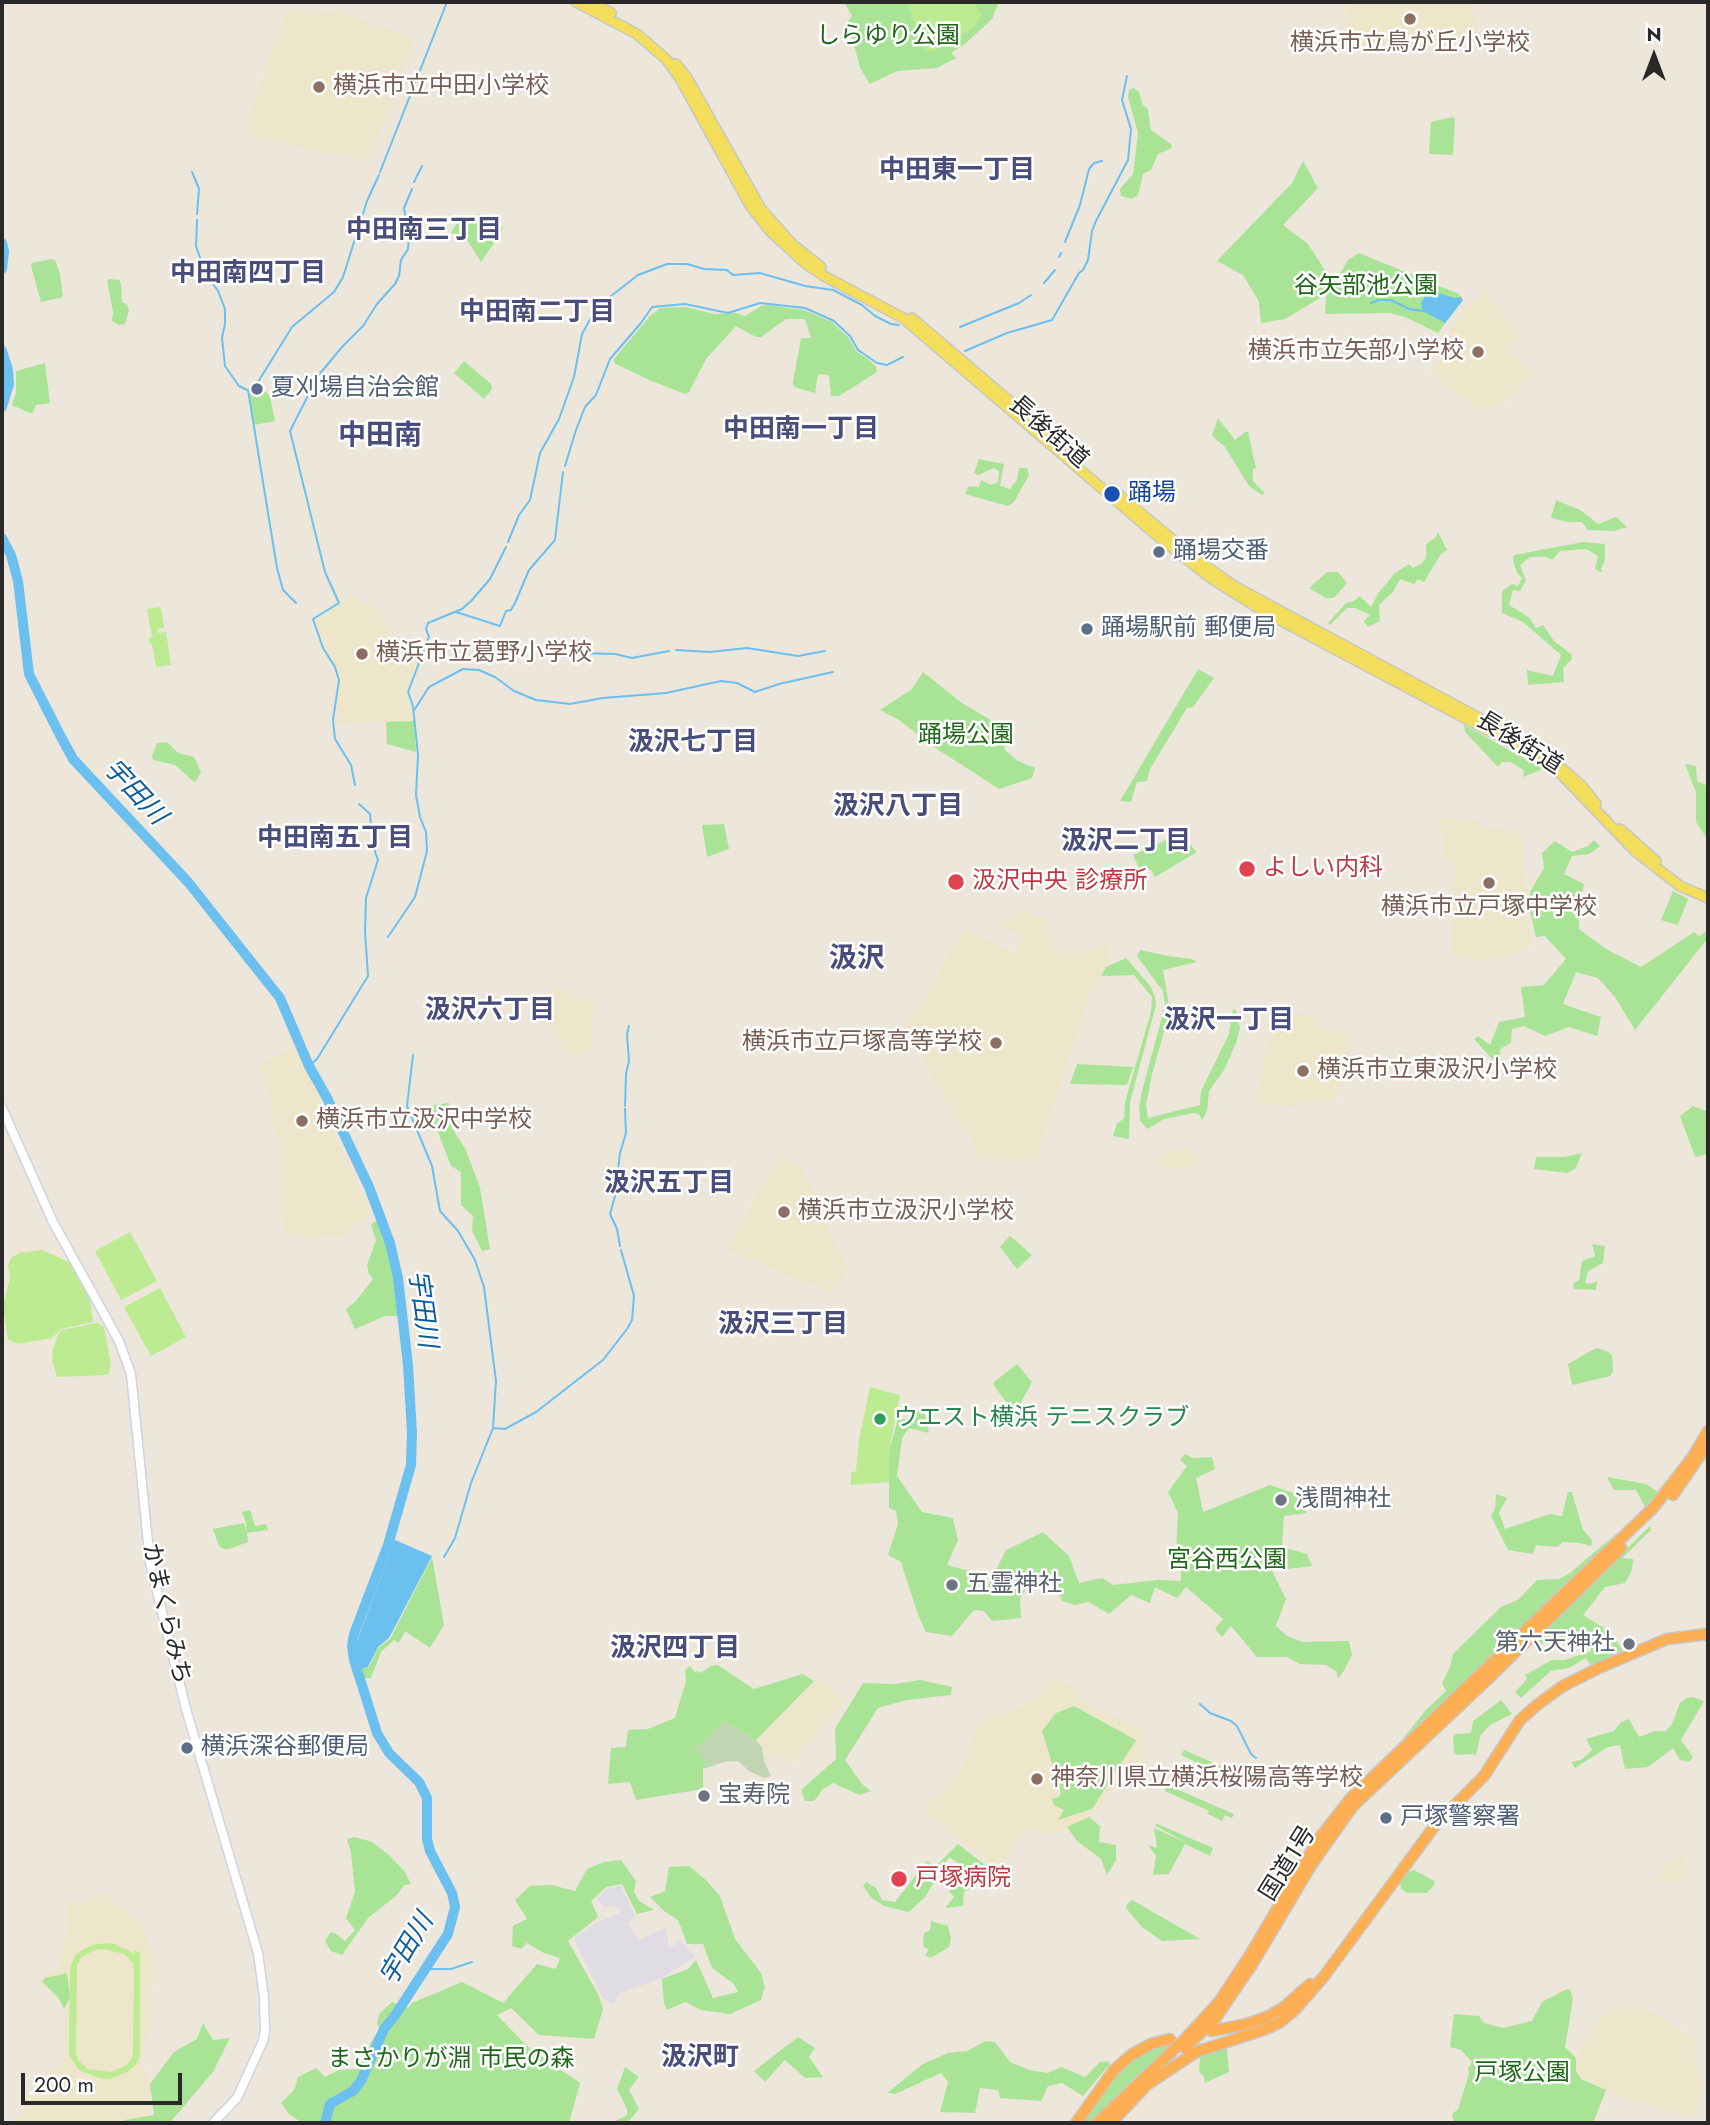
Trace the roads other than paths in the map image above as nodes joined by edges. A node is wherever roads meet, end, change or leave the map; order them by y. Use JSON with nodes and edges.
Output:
{"nodes":[{"id":1,"x":576,"y":2,"type":"edge"},
{"id":2,"x":591,"y":2,"type":"edge"},
{"id":3,"x":1708,"y":892,"type":"edge"},
{"id":4,"x":1708,"y":898,"type":"edge"},
{"id":5,"x":2,"y":1108,"type":"edge"},
{"id":6,"x":1708,"y":1431,"type":"edge"},
{"id":7,"x":1708,"y":1444,"type":"edge"},
{"id":8,"x":1708,"y":1634,"type":"edge"},
{"id":9,"x":1344,"y":1948,"type":"junction"},
{"id":10,"x":1212,"y":2031,"type":"dead end"},
{"id":11,"x":1170,"y":2039,"type":"dead end"},
{"id":12,"x":1148,"y":2084,"type":"junction"},
{"id":13,"x":213,"y":2123,"type":"edge"},
{"id":14,"x":1076,"y":2123,"type":"edge"},
{"id":15,"x":1097,"y":2123,"type":"edge"},
{"id":16,"x":1111,"y":2123,"type":"edge"}],
"edges":[{"from":1,"to":4,"type":"main road","name":"長後街道"},
{"from":2,"to":3,"type":"main road","name":"長後街道"},
{"from":5,"to":13,"type":"main road","name":"かまくらみち"},
{"from":6,"to":15,"type":"highway","name":"国道1号"},
{"from":7,"to":12,"type":"highway","name":"国道1号"},
{"from":8,"to":9,"type":"highway"},
{"from":9,"to":10,"type":"highway"},
{"from":9,"to":12,"type":"highway"},
{"from":11,"to":14,"type":"highway"},
{"from":12,"to":16,"type":"highway"}]}
